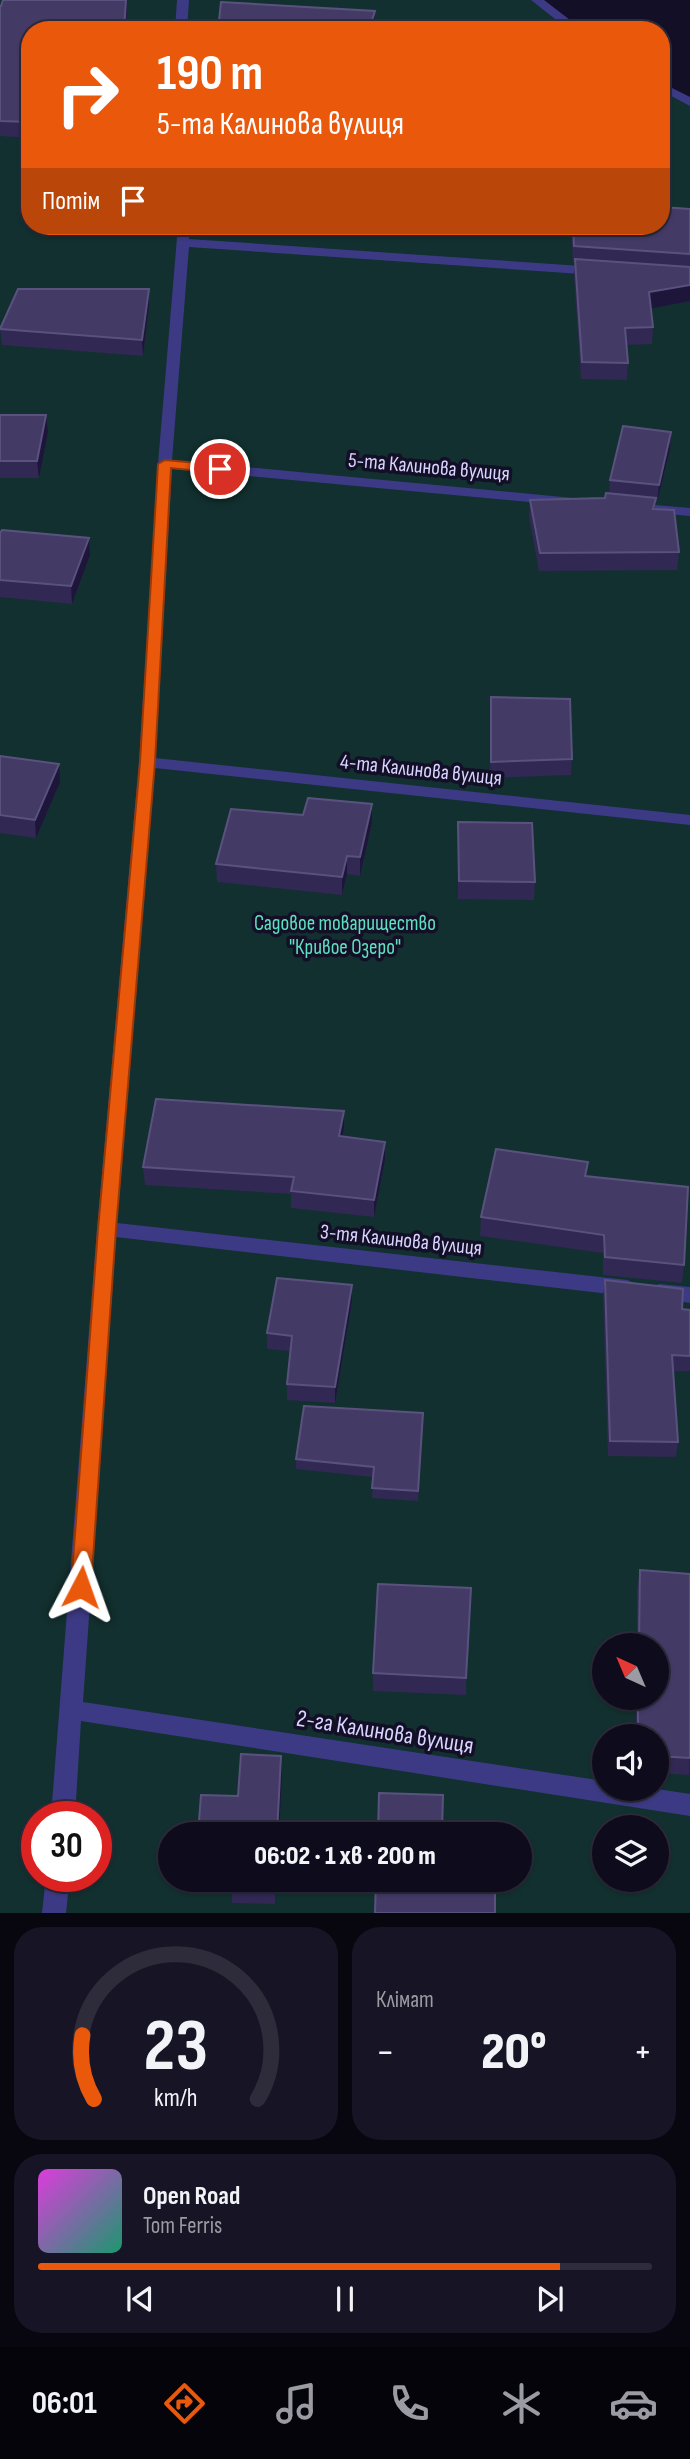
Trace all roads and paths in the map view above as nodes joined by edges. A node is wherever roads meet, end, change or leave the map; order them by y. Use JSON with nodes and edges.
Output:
{"nodes":[{"id":1,"x":183,"y":0,"type":"edge"},
{"id":2,"x":537,"y":0,"type":"edge"},
{"id":3,"x":182,"y":21,"type":"edge"},
{"id":4,"x":566,"y":21,"type":"edge"},
{"id":5,"x":670,"y":91,"type":"edge"},
{"id":6,"x":690,"y":102,"type":"edge"},
{"id":7,"x":184,"y":235,"type":"edge"},
{"id":8,"x":195,"y":235,"type":"edge"},
{"id":9,"x":608,"y":271,"type":"edge"},
{"id":10,"x":165,"y":464,"type":"junction"},
{"id":11,"x":593,"y":503,"type":"edge"},
{"id":12,"x":621,"y":506,"type":"edge"},
{"id":13,"x":690,"y":512,"type":"edge"},
{"id":14,"x":148,"y":762,"type":"junction"},
{"id":15,"x":690,"y":820,"type":"edge"},
{"id":16,"x":107,"y":1229,"type":"junction"},
{"id":17,"x":690,"y":1295,"type":"edge"},
{"id":18,"x":73,"y":1710,"type":"junction"},
{"id":19,"x":64,"y":1801,"type":"edge"},
{"id":20,"x":690,"y":1805,"type":"edge"},
{"id":21,"x":56,"y":1892,"type":"edge"},
{"id":22,"x":54,"y":1913,"type":"edge"}],
"edges":[{"from":1,"to":3,"type":"street"},
{"from":2,"to":4,"type":"street"},
{"from":5,"to":6,"type":"street"},
{"from":7,"to":10,"type":"street"},
{"from":8,"to":9,"type":"street"},
{"from":10,"to":11,"type":"street","name":"5-та Калинова вулиця"},
{"from":10,"to":14,"type":"street"},
{"from":12,"to":13,"type":"street"},
{"from":14,"to":15,"type":"street","name":"4-та Калинова вулиця"},
{"from":14,"to":16,"type":"street"},
{"from":16,"to":17,"type":"street","name":"3-тя Калинова вулиця"},
{"from":16,"to":18,"type":"street"},
{"from":18,"to":19,"type":"street"},
{"from":18,"to":20,"type":"street","name":"2-га Калинова вулиця"},
{"from":21,"to":22,"type":"street"}]}
